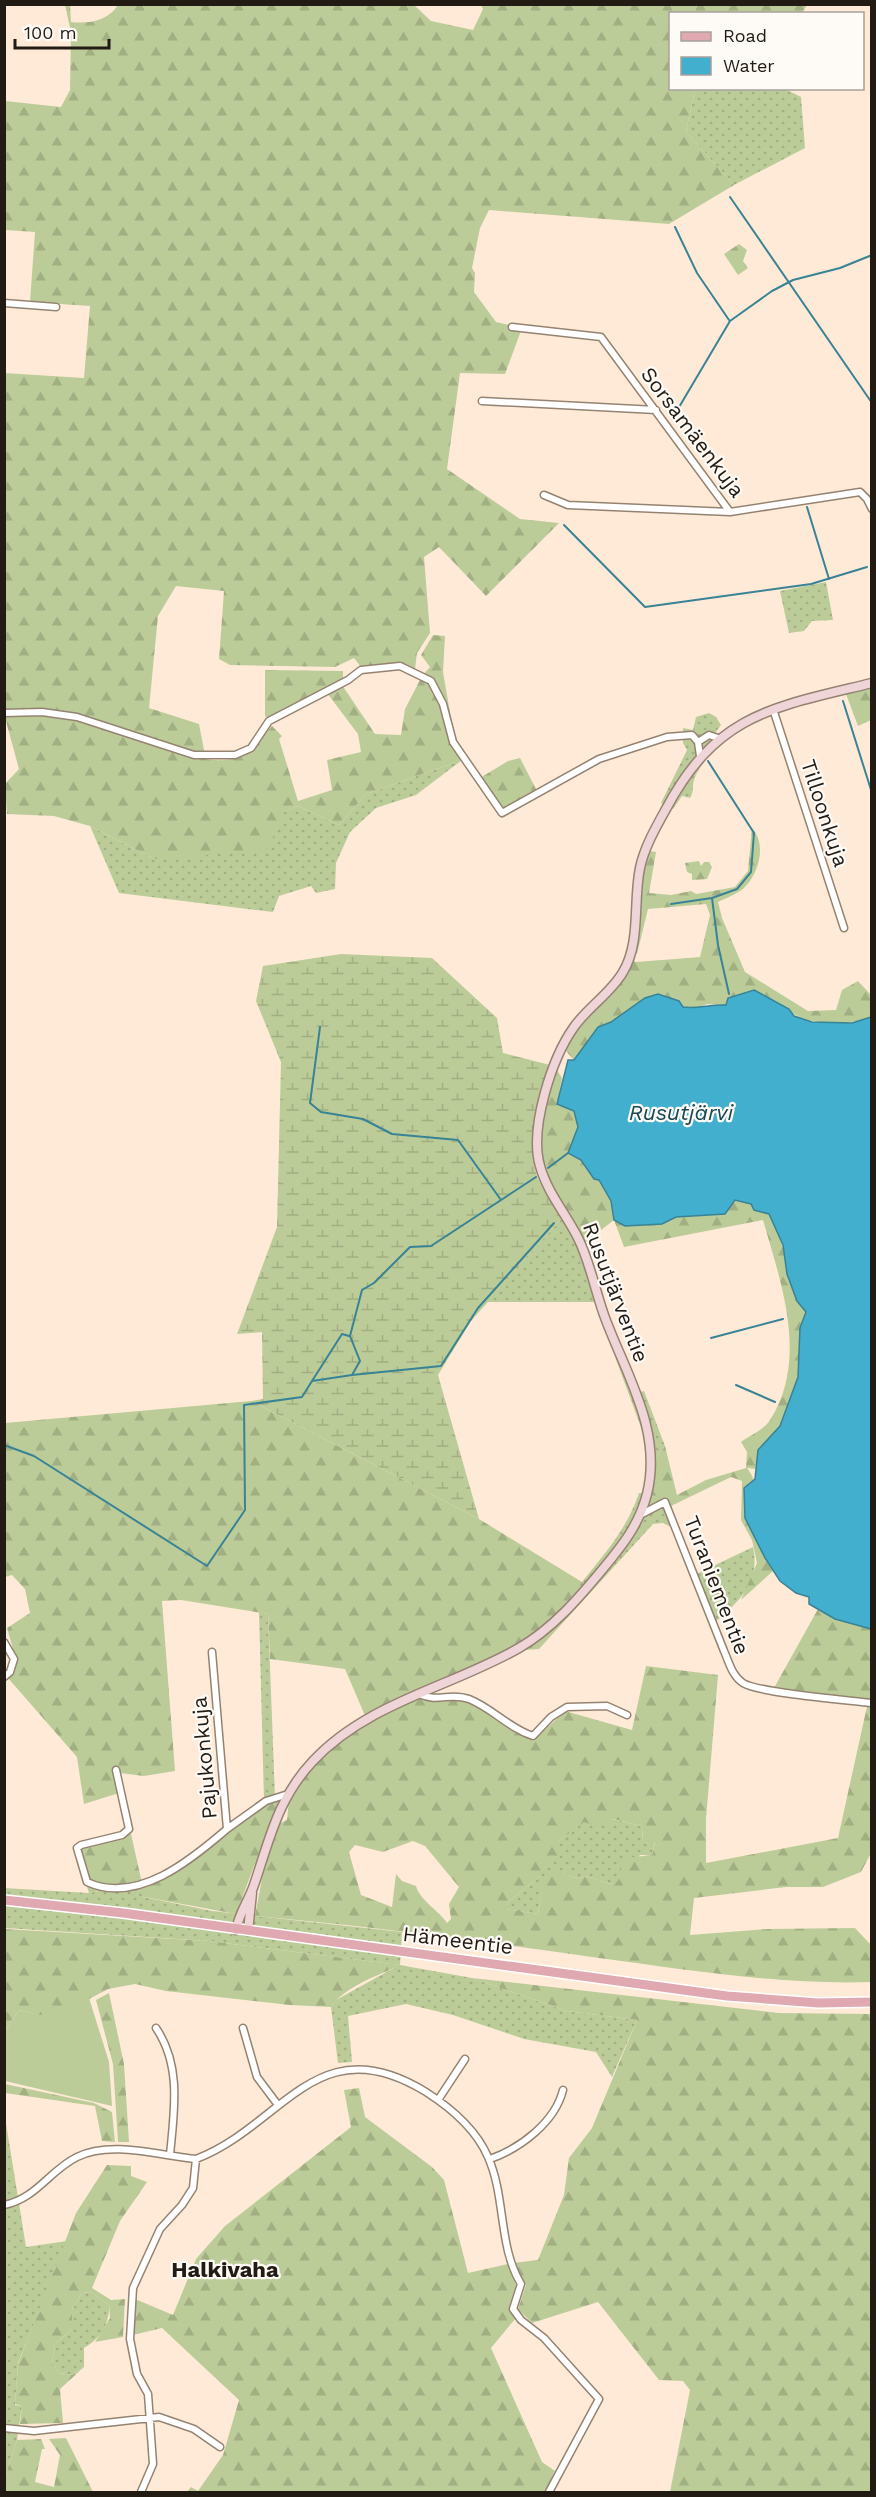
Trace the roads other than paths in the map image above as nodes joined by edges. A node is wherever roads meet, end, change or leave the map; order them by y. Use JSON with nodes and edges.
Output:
{"nodes":[{"id":1,"x":4,"y":303,"type":"edge"},
{"id":2,"x":56,"y":307,"type":"dead end"},
{"id":3,"x":512,"y":327,"type":"dead end"},
{"id":4,"x":482,"y":401,"type":"dead end"},
{"id":5,"x":656,"y":410,"type":"junction"},
{"id":6,"x":544,"y":495,"type":"dead end"},
{"id":7,"x":872,"y":509,"type":"edge"},
{"id":8,"x":730,"y":512,"type":"junction"},
{"id":9,"x":872,"y":683,"type":"edge"},
{"id":10,"x":773,"y":708,"type":"junction"},
{"id":11,"x":4,"y":713,"type":"edge"},
{"id":12,"x":718,"y":738,"type":"junction"},
{"id":13,"x":698,"y":742,"type":"junction"},
{"id":14,"x":700,"y":756,"type":"junction"},
{"id":15,"x":844,"y":928,"type":"dead end"},
{"id":16,"x":640,"y":1515,"type":"junction"},
{"id":17,"x":4,"y":1642,"type":"edge"},
{"id":18,"x":212,"y":1652,"type":"dead end"},
{"id":19,"x":4,"y":1677,"type":"edge"},
{"id":20,"x":419,"y":1694,"type":"junction"},
{"id":21,"x":872,"y":1703,"type":"edge"},
{"id":22,"x":627,"y":1715,"type":"dead end"},
{"id":23,"x":116,"y":1770,"type":"dead end"},
{"id":24,"x":285,"y":1795,"type":"junction"},
{"id":25,"x":227,"y":1829,"type":"junction"},
{"id":26,"x":253,"y":1890,"type":"junction"},
{"id":27,"x":4,"y":1900,"type":"edge"},
{"id":28,"x":41,"y":1905,"type":"junction"},
{"id":29,"x":4,"y":1906,"type":"edge"},
{"id":30,"x":236,"y":1930,"type":"junction"},
{"id":31,"x":248,"y":1931,"type":"junction"},
{"id":32,"x":872,"y":2002,"type":"edge"},
{"id":33,"x":156,"y":2028,"type":"dead end"},
{"id":34,"x":243,"y":2028,"type":"dead end"},
{"id":35,"x":465,"y":2059,"type":"dead end"},
{"id":36,"x":564,"y":2090,"type":"dead end"},
{"id":37,"x":438,"y":2100,"type":"junction"},
{"id":38,"x":278,"y":2105,"type":"junction"},
{"id":39,"x":170,"y":2155,"type":"junction"},
{"id":40,"x":196,"y":2159,"type":"junction"},
{"id":41,"x":489,"y":2159,"type":"junction"},
{"id":42,"x":4,"y":2205,"type":"edge"},
{"id":43,"x":151,"y":2417,"type":"junction"},
{"id":44,"x":4,"y":2428,"type":"edge"},
{"id":45,"x":220,"y":2447,"type":"dead end"},
{"id":46,"x":141,"y":2493,"type":"edge"},
{"id":47,"x":549,"y":2493,"type":"edge"}],
"edges":[{"from":1,"to":2,"type":"street"},
{"from":3,"to":5,"type":"street","name":"Sorsamäenkuja"},
{"from":4,"to":5,"type":"street"},
{"from":5,"to":8,"type":"street","name":"Sorsamäenkuja"},
{"from":6,"to":8,"type":"street"},
{"from":7,"to":8,"type":"street","name":"Sorsamäenkuja"},
{"from":9,"to":10,"type":"main road","name":"Rusutjärventie"},
{"from":10,"to":12,"type":"main road","name":"Rusutjärventie"},
{"from":10,"to":15,"type":"street","name":"Tilloonkuja"},
{"from":11,"to":13,"type":"street"},
{"from":12,"to":13,"type":"street"},
{"from":12,"to":14,"type":"main road","name":"Rusutjärventie"},
{"from":13,"to":14,"type":"street"},
{"from":14,"to":16,"type":"main road","name":"Rusutjärventie"},
{"from":16,"to":20,"type":"main road","name":"Rusutjärventie"},
{"from":16,"to":21,"type":"street","name":"Turaniementie"},
{"from":17,"to":19,"type":"street"},
{"from":18,"to":25,"type":"street","name":"Pajukonkuja"},
{"from":20,"to":22,"type":"street"},
{"from":20,"to":24,"type":"main road","name":"Rusutjärventie"},
{"from":23,"to":25,"type":"street"},
{"from":24,"to":25,"type":"street","name":"Pajukonkuja"},
{"from":24,"to":26,"type":"main road","name":"Rusutjärventie"},
{"from":26,"to":30,"type":"main road","name":"Rusutjärventie"},
{"from":26,"to":31,"type":"main road","name":"Rusutjärventie"},
{"from":27,"to":28,"type":"main road","name":"Hämeentie"},
{"from":28,"to":29,"type":"main road","name":"Hämeentie"},
{"from":28,"to":30,"type":"main road","name":"Hämeentie"},
{"from":30,"to":31,"type":"main road","name":"Hämeentie"},
{"from":31,"to":32,"type":"main road","name":"Hämeentie"},
{"from":33,"to":39,"type":"street"},
{"from":34,"to":38,"type":"street"},
{"from":35,"to":37,"type":"street"},
{"from":36,"to":41,"type":"street"},
{"from":37,"to":38,"type":"street"},
{"from":37,"to":41,"type":"street"},
{"from":38,"to":40,"type":"street"},
{"from":39,"to":40,"type":"street"},
{"from":39,"to":42,"type":"street"},
{"from":40,"to":43,"type":"street"},
{"from":41,"to":47,"type":"street"},
{"from":43,"to":44,"type":"street"},
{"from":43,"to":45,"type":"street"},
{"from":43,"to":46,"type":"street"}]}
